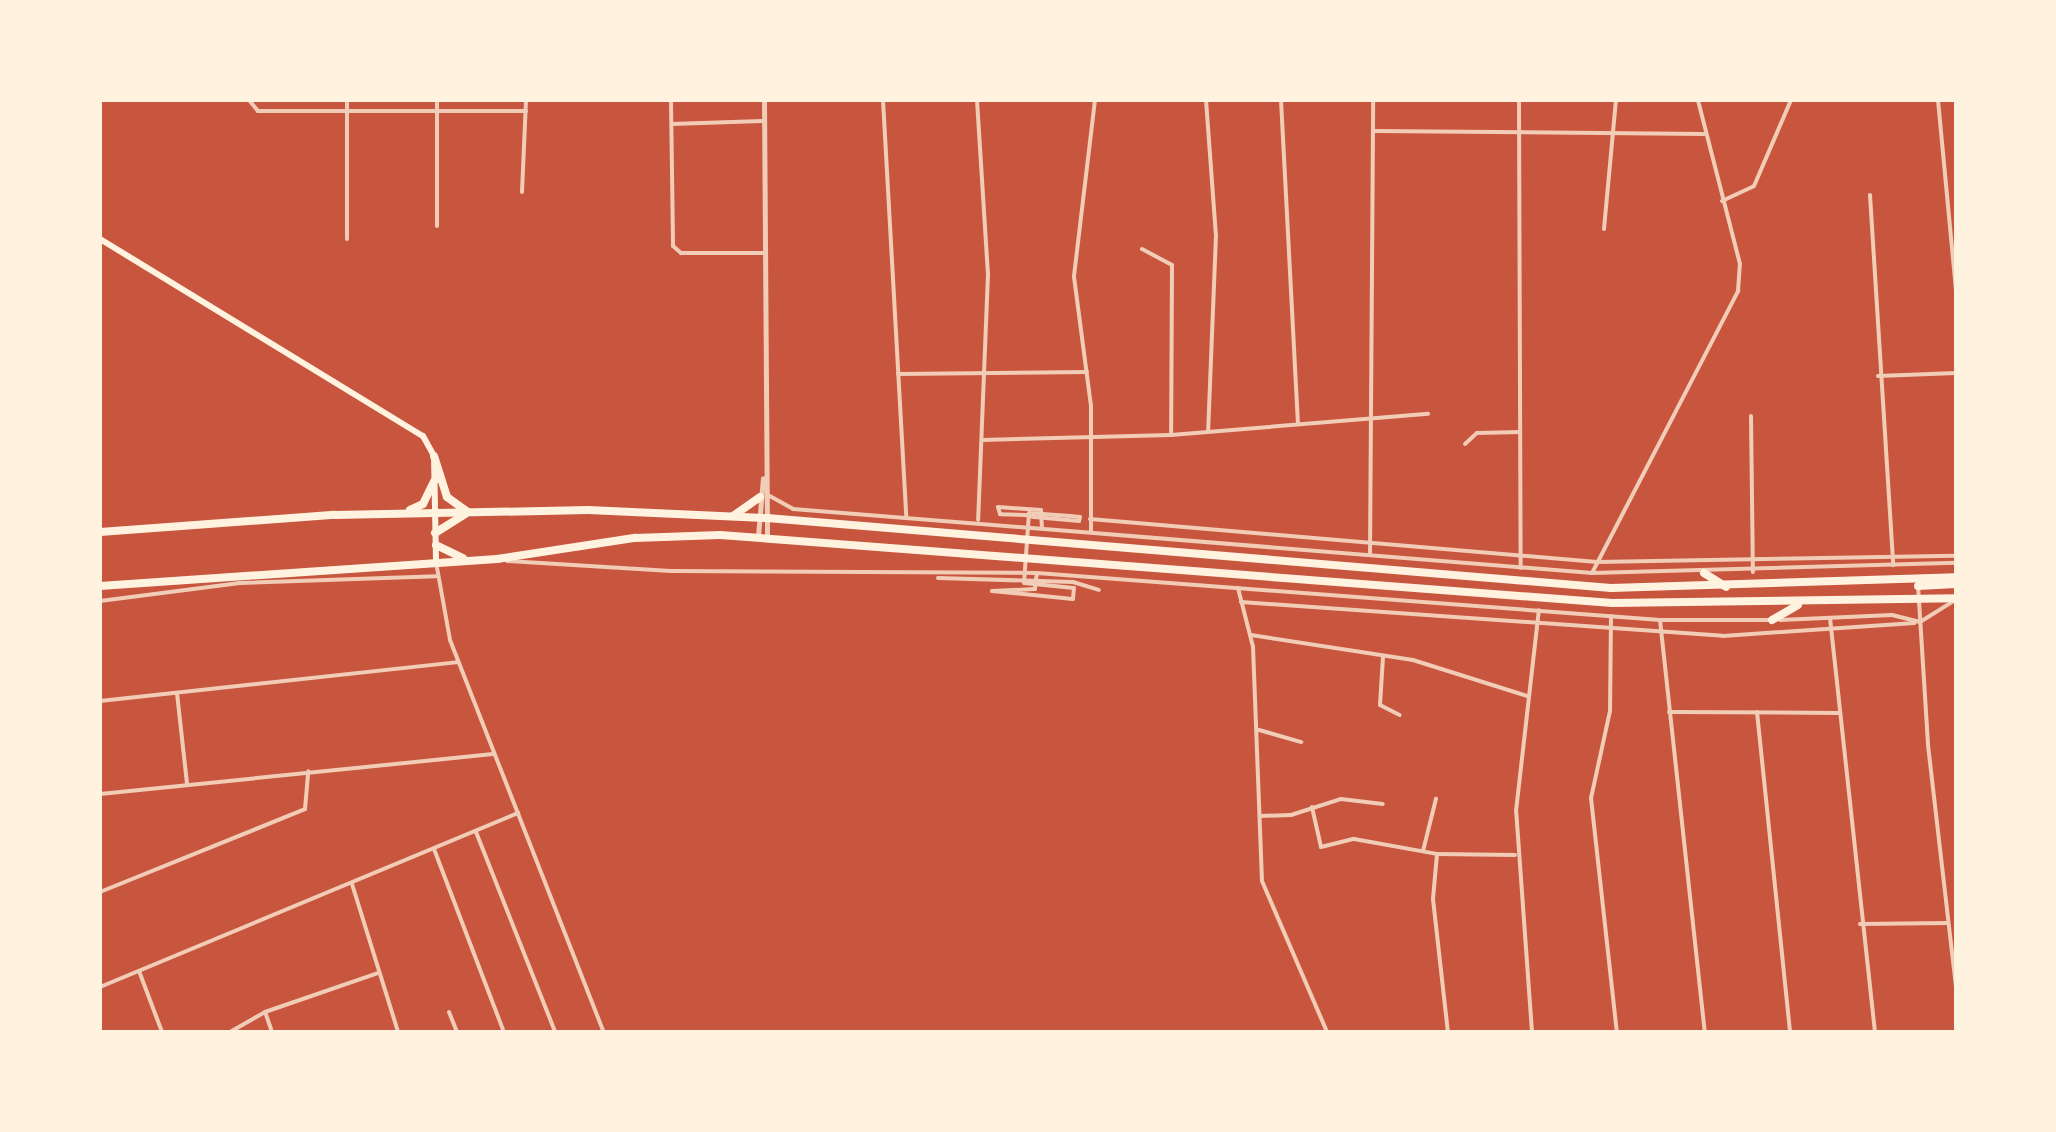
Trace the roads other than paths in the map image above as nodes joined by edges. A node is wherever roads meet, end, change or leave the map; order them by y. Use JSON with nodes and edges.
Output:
{"nodes":[{"id":1,"x":249,"y":100,"type":"edge"},
{"id":2,"x":347,"y":100,"type":"edge"},
{"id":3,"x":437,"y":100,"type":"edge"},
{"id":4,"x":526,"y":100,"type":"edge"},
{"id":5,"x":671,"y":100,"type":"edge"},
{"id":6,"x":764,"y":100,"type":"edge"},
{"id":7,"x":884,"y":100,"type":"edge"},
{"id":8,"x":977,"y":100,"type":"edge"},
{"id":9,"x":1095,"y":100,"type":"edge"},
{"id":10,"x":1206,"y":100,"type":"edge"},
{"id":11,"x":1282,"y":100,"type":"edge"},
{"id":12,"x":1374,"y":100,"type":"edge"},
{"id":13,"x":1519,"y":100,"type":"edge"},
{"id":14,"x":1616,"y":100,"type":"edge"},
{"id":15,"x":1698,"y":100,"type":"edge"},
{"id":16,"x":1791,"y":100,"type":"edge"},
{"id":17,"x":1938,"y":100,"type":"edge"},
{"id":18,"x":347,"y":111,"type":"junction"},
{"id":19,"x":437,"y":111,"type":"junction"},
{"id":20,"x":526,"y":111,"type":"junction"},
{"id":21,"x":765,"y":121,"type":"junction"},
{"id":22,"x":672,"y":124,"type":"junction"},
{"id":23,"x":1374,"y":132,"type":"junction"},
{"id":24,"x":1705,"y":134,"type":"junction"},
{"id":25,"x":1520,"y":136,"type":"junction"},
{"id":26,"x":1610,"y":136,"type":"junction"},
{"id":27,"x":522,"y":192,"type":"dead end"},
{"id":28,"x":1870,"y":195,"type":"dead end"},
{"id":29,"x":1722,"y":201,"type":"junction"},
{"id":30,"x":437,"y":226,"type":"dead end"},
{"id":31,"x":1604,"y":230,"type":"dead end"},
{"id":32,"x":347,"y":238,"type":"dead end"},
{"id":33,"x":100,"y":239,"type":"edge"},
{"id":34,"x":1142,"y":249,"type":"dead end"},
{"id":35,"x":765,"y":253,"type":"junction"},
{"id":36,"x":1956,"y":290,"type":"edge"},
{"id":37,"x":1087,"y":372,"type":"junction"},
{"id":38,"x":986,"y":373,"type":"junction"},
{"id":39,"x":1956,"y":373,"type":"edge"},
{"id":40,"x":898,"y":374,"type":"junction"},
{"id":41,"x":1878,"y":376,"type":"junction"},
{"id":42,"x":1428,"y":414,"type":"dead end"},
{"id":43,"x":1751,"y":416,"type":"dead end"},
{"id":44,"x":1369,"y":419,"type":"junction"},
{"id":45,"x":1298,"y":424,"type":"junction"},
{"id":46,"x":1208,"y":430,"type":"junction"},
{"id":47,"x":1520,"y":432,"type":"junction"},
{"id":48,"x":1171,"y":435,"type":"junction"},
{"id":49,"x":1091,"y":438,"type":"junction"},
{"id":50,"x":982,"y":440,"type":"junction"},
{"id":51,"x":1465,"y":444,"type":"dead end"},
{"id":52,"x":434,"y":456,"type":"junction"},
{"id":53,"x":434,"y":481,"type":"junction"},
{"id":54,"x":763,"y":496,"type":"junction"},
{"id":55,"x":402,"y":512,"type":"junction"},
{"id":56,"x":434,"y":512,"type":"junction"},
{"id":57,"x":470,"y":512,"type":"junction"},
{"id":58,"x":906,"y":515,"type":"junction"},
{"id":59,"x":733,"y":516,"type":"junction"},
{"id":60,"x":763,"y":518,"type":"junction"},
{"id":61,"x":941,"y":518,"type":"junction"},
{"id":62,"x":1090,"y":520,"type":"junction"},
{"id":63,"x":978,"y":522,"type":"junction"},
{"id":64,"x":1042,"y":528,"type":"junction"},
{"id":65,"x":100,"y":532,"type":"edge"},
{"id":66,"x":940,"y":532,"type":"junction"},
{"id":67,"x":1091,"y":532,"type":"junction"},
{"id":68,"x":436,"y":533,"type":"junction"},
{"id":69,"x":1128,"y":535,"type":"junction"},
{"id":70,"x":763,"y":537,"type":"junction"},
{"id":71,"x":1370,"y":544,"type":"junction"},
{"id":72,"x":436,"y":545,"type":"junction"},
{"id":73,"x":1126,"y":548,"type":"junction"},
{"id":74,"x":1340,"y":552,"type":"junction"},
{"id":75,"x":1370,"y":555,"type":"junction"},
{"id":76,"x":1956,"y":556,"type":"edge"},
{"id":77,"x":1892,"y":557,"type":"junction"},
{"id":78,"x":497,"y":559,"type":"junction"},
{"id":79,"x":1521,"y":559,"type":"junction"},
{"id":80,"x":1754,"y":560,"type":"junction"},
{"id":81,"x":473,"y":561,"type":"junction"},
{"id":82,"x":436,"y":562,"type":"junction"},
{"id":83,"x":1597,"y":562,"type":"junction"},
{"id":84,"x":1956,"y":563,"type":"edge"},
{"id":85,"x":1338,"y":565,"type":"junction"},
{"id":86,"x":1893,"y":565,"type":"junction"},
{"id":87,"x":1521,"y":568,"type":"junction"},
{"id":88,"x":1753,"y":572,"type":"junction"},
{"id":89,"x":1222,"y":573,"type":"junction"},
{"id":90,"x":1592,"y":573,"type":"junction"},
{"id":91,"x":1704,"y":573,"type":"junction"},
{"id":92,"x":436,"y":576,"type":"junction"},
{"id":93,"x":1036,"y":576,"type":"junction"},
{"id":94,"x":938,"y":578,"type":"dead end"},
{"id":95,"x":1956,"y":581,"type":"edge"},
{"id":96,"x":1918,"y":582,"type":"junction"},
{"id":97,"x":100,"y":586,"type":"edge"},
{"id":98,"x":1220,"y":586,"type":"junction"},
{"id":99,"x":1726,"y":586,"type":"junction"},
{"id":100,"x":1238,"y":588,"type":"junction"},
{"id":101,"x":1100,"y":590,"type":"dead end"},
{"id":102,"x":1956,"y":598,"type":"edge"},
{"id":103,"x":1918,"y":600,"type":"junction"},
{"id":104,"x":100,"y":601,"type":"edge"},
{"id":105,"x":1241,"y":602,"type":"junction"},
{"id":106,"x":1799,"y":605,"type":"junction"},
{"id":107,"x":1539,"y":610,"type":"junction"},
{"id":108,"x":1610,"y":616,"type":"junction"},
{"id":109,"x":1830,"y":618,"type":"junction"},
{"id":110,"x":1660,"y":620,"type":"junction"},
{"id":111,"x":1772,"y":620,"type":"junction"},
{"id":112,"x":1538,"y":622,"type":"junction"},
{"id":113,"x":1920,"y":622,"type":"junction"},
{"id":114,"x":1832,"y":629,"type":"junction"},
{"id":115,"x":1610,"y":630,"type":"junction"},
{"id":116,"x":1660,"y":632,"type":"junction"},
{"id":117,"x":1251,"y":635,"type":"junction"},
{"id":118,"x":1383,"y":656,"type":"junction"},
{"id":119,"x":458,"y":662,"type":"junction"},
{"id":120,"x":176,"y":692,"type":"junction"},
{"id":121,"x":1527,"y":696,"type":"junction"},
{"id":122,"x":100,"y":701,"type":"edge"},
{"id":123,"x":1669,"y":712,"type":"junction"},
{"id":124,"x":1757,"y":712,"type":"junction"},
{"id":125,"x":1839,"y":713,"type":"junction"},
{"id":126,"x":1400,"y":716,"type":"dead end"},
{"id":127,"x":1258,"y":730,"type":"junction"},
{"id":128,"x":1301,"y":742,"type":"dead end"},
{"id":129,"x":494,"y":754,"type":"junction"},
{"id":130,"x":308,"y":771,"type":"junction"},
{"id":131,"x":187,"y":783,"type":"junction"},
{"id":132,"x":100,"y":794,"type":"edge"},
{"id":133,"x":1436,"y":799,"type":"dead end"},
{"id":134,"x":1383,"y":804,"type":"dead end"},
{"id":135,"x":1312,"y":808,"type":"junction"},
{"id":136,"x":518,"y":813,"type":"junction"},
{"id":137,"x":1260,"y":816,"type":"junction"},
{"id":138,"x":476,"y":831,"type":"junction"},
{"id":139,"x":434,"y":849,"type":"junction"},
{"id":140,"x":1423,"y":851,"type":"junction"},
{"id":141,"x":1437,"y":854,"type":"junction"},
{"id":142,"x":1516,"y":855,"type":"junction"},
{"id":143,"x":352,"y":884,"type":"junction"},
{"id":144,"x":100,"y":892,"type":"edge"},
{"id":145,"x":1948,"y":923,"type":"junction"},
{"id":146,"x":1860,"y":924,"type":"junction"},
{"id":147,"x":139,"y":971,"type":"junction"},
{"id":148,"x":379,"y":973,"type":"junction"},
{"id":149,"x":100,"y":987,"type":"edge"},
{"id":150,"x":1956,"y":988,"type":"edge"},
{"id":151,"x":265,"y":1012,"type":"junction"},
{"id":152,"x":449,"y":1012,"type":"dead end"},
{"id":153,"x":162,"y":1032,"type":"edge"},
{"id":154,"x":230,"y":1032,"type":"edge"},
{"id":155,"x":272,"y":1032,"type":"edge"},
{"id":156,"x":398,"y":1032,"type":"edge"},
{"id":157,"x":456,"y":1032,"type":"edge"},
{"id":158,"x":504,"y":1032,"type":"edge"},
{"id":159,"x":555,"y":1032,"type":"edge"},
{"id":160,"x":604,"y":1032,"type":"edge"},
{"id":161,"x":1327,"y":1032,"type":"edge"},
{"id":162,"x":1448,"y":1032,"type":"edge"},
{"id":163,"x":1532,"y":1032,"type":"edge"},
{"id":164,"x":1617,"y":1032,"type":"edge"},
{"id":165,"x":1704,"y":1032,"type":"edge"},
{"id":166,"x":1790,"y":1032,"type":"edge"},
{"id":167,"x":1875,"y":1032,"type":"edge"}],
"edges":[{"from":1,"to":18,"type":"street"},
{"from":2,"to":18,"type":"street"},
{"from":3,"to":19,"type":"street"},
{"from":4,"to":20,"type":"street"},
{"from":5,"to":22,"type":"street"},
{"from":6,"to":21,"type":"street"},
{"from":7,"to":40,"type":"street"},
{"from":8,"to":38,"type":"street"},
{"from":9,"to":37,"type":"street"},
{"from":10,"to":46,"type":"street"},
{"from":11,"to":45,"type":"street"},
{"from":12,"to":23,"type":"street"},
{"from":13,"to":25,"type":"street"},
{"from":14,"to":26,"type":"street"},
{"from":15,"to":24,"type":"street"},
{"from":16,"to":29,"type":"street"},
{"from":17,"to":36,"type":"street"},
{"from":18,"to":19,"type":"street"},
{"from":18,"to":32,"type":"street"},
{"from":19,"to":20,"type":"street"},
{"from":19,"to":30,"type":"street"},
{"from":20,"to":27,"type":"street"},
{"from":21,"to":22,"type":"street"},
{"from":21,"to":35,"type":"street"},
{"from":22,"to":35,"type":"street"},
{"from":23,"to":25,"type":"street"},
{"from":23,"to":44,"type":"street"},
{"from":24,"to":26,"type":"street"},
{"from":24,"to":29,"type":"street"},
{"from":25,"to":26,"type":"street"},
{"from":25,"to":47,"type":"street"},
{"from":26,"to":31,"type":"street"},
{"from":28,"to":41,"type":"street"},
{"from":29,"to":83,"type":"street"},
{"from":33,"to":52,"type":"main road"},
{"from":34,"to":48,"type":"street"},
{"from":35,"to":54,"type":"street"},
{"from":37,"to":38,"type":"street"},
{"from":37,"to":49,"type":"street"},
{"from":38,"to":40,"type":"street"},
{"from":38,"to":50,"type":"street"},
{"from":39,"to":41,"type":"street"},
{"from":40,"to":58,"type":"street"},
{"from":41,"to":77,"type":"street"},
{"from":42,"to":44,"type":"street"},
{"from":43,"to":80,"type":"street"},
{"from":44,"to":45,"type":"street"},
{"from":44,"to":71,"type":"street"},
{"from":45,"to":46,"type":"street"},
{"from":46,"to":48,"type":"street"},
{"from":47,"to":51,"type":"street"},
{"from":47,"to":79,"type":"street"},
{"from":48,"to":49,"type":"street"},
{"from":49,"to":50,"type":"street"},
{"from":49,"to":62,"type":"street"},
{"from":50,"to":63,"type":"street"},
{"from":52,"to":53,"type":"main road"},
{"from":52,"to":57,"type":"highway"},
{"from":53,"to":55,"type":"highway"},
{"from":53,"to":56,"type":"main road"},
{"from":54,"to":58,"type":"street"},
{"from":54,"to":59,"type":"highway"},
{"from":54,"to":60,"type":"street"},
{"from":55,"to":56,"type":"highway"},
{"from":55,"to":65,"type":"highway"},
{"from":56,"to":57,"type":"highway"},
{"from":56,"to":68,"type":"main road"},
{"from":57,"to":59,"type":"highway"},
{"from":57,"to":68,"type":"highway"},
{"from":58,"to":61,"type":"street"},
{"from":59,"to":60,"type":"highway"},
{"from":60,"to":66,"type":"highway"},
{"from":60,"to":70,"type":"street"},
{"from":61,"to":63,"type":"street"},
{"from":61,"to":66,"type":"highway"},
{"from":62,"to":67,"type":"street"},
{"from":62,"to":71,"type":"street"},
{"from":63,"to":64,"type":"street"},
{"from":64,"to":67,"type":"street"},
{"from":64,"to":93,"type":"street"},
{"from":66,"to":73,"type":"highway"},
{"from":67,"to":69,"type":"street"},
{"from":68,"to":72,"type":"main road"},
{"from":69,"to":73,"type":"highway"},
{"from":69,"to":74,"type":"street"},
{"from":70,"to":78,"type":"highway"},
{"from":70,"to":89,"type":"highway"},
{"from":71,"to":75,"type":"street"},
{"from":71,"to":79,"type":"street"},
{"from":72,"to":81,"type":"highway"},
{"from":72,"to":82,"type":"main road"},
{"from":73,"to":85,"type":"highway"},
{"from":74,"to":75,"type":"street"},
{"from":74,"to":85,"type":"highway"},
{"from":75,"to":87,"type":"street"},
{"from":76,"to":77,"type":"street"},
{"from":77,"to":80,"type":"street"},
{"from":77,"to":86,"type":"street"},
{"from":78,"to":81,"type":"highway"},
{"from":78,"to":93,"type":"street"},
{"from":79,"to":83,"type":"street"},
{"from":79,"to":87,"type":"street"},
{"from":80,"to":83,"type":"street"},
{"from":80,"to":88,"type":"street"},
{"from":81,"to":82,"type":"highway"},
{"from":82,"to":92,"type":"street"},
{"from":82,"to":97,"type":"highway"},
{"from":83,"to":90,"type":"street"},
{"from":84,"to":86,"type":"street"},
{"from":85,"to":99,"type":"highway"},
{"from":86,"to":88,"type":"street"},
{"from":87,"to":90,"type":"street"},
{"from":88,"to":91,"type":"street"},
{"from":89,"to":98,"type":"highway"},
{"from":89,"to":106,"type":"highway"},
{"from":90,"to":91,"type":"street"},
{"from":91,"to":99,"type":"highway"},
{"from":92,"to":104,"type":"street"},
{"from":92,"to":119,"type":"street"},
{"from":93,"to":94,"type":"street"},
{"from":93,"to":98,"type":"street"},
{"from":93,"to":101,"type":"street"},
{"from":95,"to":96,"type":"highway"},
{"from":96,"to":99,"type":"highway"},
{"from":96,"to":103,"type":"street"},
{"from":98,"to":100,"type":"street"},
{"from":100,"to":105,"type":"street"},
{"from":100,"to":107,"type":"street"},
{"from":102,"to":103,"type":"highway"},
{"from":102,"to":113,"type":"street"},
{"from":103,"to":106,"type":"highway"},
{"from":103,"to":113,"type":"street"},
{"from":105,"to":112,"type":"street"},
{"from":105,"to":117,"type":"street"},
{"from":106,"to":111,"type":"highway"},
{"from":107,"to":108,"type":"street"},
{"from":107,"to":112,"type":"street"},
{"from":108,"to":110,"type":"street"},
{"from":108,"to":115,"type":"street"},
{"from":109,"to":111,"type":"street"},
{"from":109,"to":113,"type":"street"},
{"from":109,"to":114,"type":"street"},
{"from":110,"to":111,"type":"street"},
{"from":110,"to":116,"type":"street"},
{"from":112,"to":115,"type":"street"},
{"from":112,"to":121,"type":"street"},
{"from":113,"to":114,"type":"street"},
{"from":113,"to":145,"type":"street"},
{"from":114,"to":116,"type":"street"},
{"from":114,"to":125,"type":"street"},
{"from":115,"to":116,"type":"street"},
{"from":115,"to":164,"type":"street"},
{"from":116,"to":123,"type":"street"},
{"from":117,"to":118,"type":"street"},
{"from":117,"to":127,"type":"street"},
{"from":118,"to":121,"type":"street"},
{"from":118,"to":126,"type":"street"},
{"from":119,"to":120,"type":"street"},
{"from":119,"to":129,"type":"street"},
{"from":120,"to":122,"type":"street"},
{"from":120,"to":131,"type":"street"},
{"from":121,"to":142,"type":"street"},
{"from":123,"to":124,"type":"street"},
{"from":123,"to":165,"type":"street"},
{"from":124,"to":125,"type":"street"},
{"from":124,"to":166,"type":"street"},
{"from":125,"to":146,"type":"street"},
{"from":127,"to":128,"type":"street"},
{"from":127,"to":137,"type":"street"},
{"from":129,"to":130,"type":"street"},
{"from":129,"to":136,"type":"street"},
{"from":130,"to":131,"type":"street"},
{"from":130,"to":144,"type":"street"},
{"from":131,"to":132,"type":"street"},
{"from":133,"to":140,"type":"street"},
{"from":134,"to":135,"type":"street"},
{"from":135,"to":137,"type":"street"},
{"from":135,"to":140,"type":"street"},
{"from":136,"to":138,"type":"street"},
{"from":136,"to":160,"type":"street"},
{"from":137,"to":161,"type":"street"},
{"from":138,"to":139,"type":"street"},
{"from":138,"to":159,"type":"street"},
{"from":139,"to":143,"type":"street"},
{"from":139,"to":158,"type":"street"},
{"from":140,"to":141,"type":"street"},
{"from":141,"to":142,"type":"street"},
{"from":141,"to":162,"type":"street"},
{"from":142,"to":163,"type":"street"},
{"from":143,"to":147,"type":"street"},
{"from":143,"to":148,"type":"street"},
{"from":145,"to":146,"type":"street"},
{"from":145,"to":150,"type":"street"},
{"from":146,"to":167,"type":"street"},
{"from":147,"to":149,"type":"street"},
{"from":147,"to":153,"type":"street"},
{"from":148,"to":151,"type":"street"},
{"from":148,"to":156,"type":"street"},
{"from":151,"to":154,"type":"street"},
{"from":151,"to":155,"type":"street"},
{"from":152,"to":157,"type":"street"}]}
